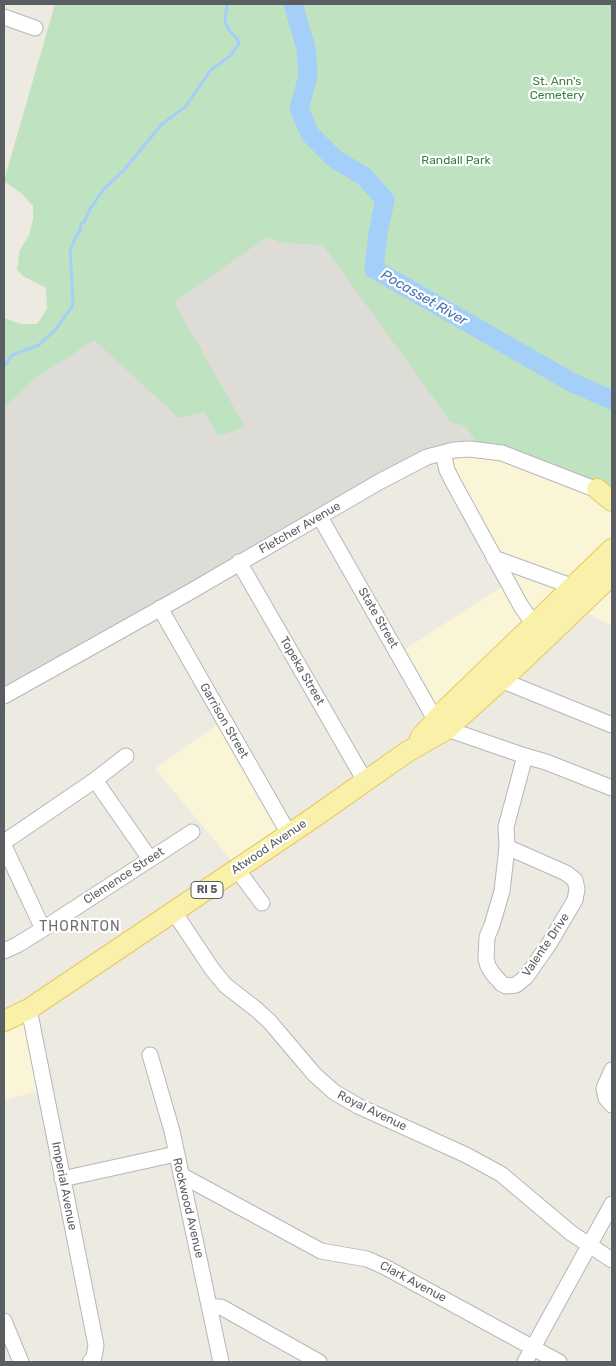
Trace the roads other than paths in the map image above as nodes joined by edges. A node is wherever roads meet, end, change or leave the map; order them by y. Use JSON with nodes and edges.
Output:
{"nodes":[{"id":1,"x":4,"y":17,"type":"edge"},
{"id":2,"x":36,"y":28,"type":"dead end"},
{"id":3,"x":443,"y":453,"type":"junction"},
{"id":4,"x":608,"y":495,"type":"edge"},
{"id":5,"x":320,"y":517,"type":"junction"},
{"id":6,"x":612,"y":549,"type":"edge"},
{"id":7,"x":494,"y":558,"type":"junction"},
{"id":8,"x":239,"y":562,"type":"junction"},
{"id":9,"x":612,"y":575,"type":"edge"},
{"id":10,"x":574,"y":587,"type":"junction"},
{"id":11,"x":160,"y":608,"type":"junction"},
{"id":12,"x":534,"y":625,"type":"junction"},
{"id":13,"x":501,"y":680,"type":"junction"},
{"id":14,"x":4,"y":696,"type":"edge"},
{"id":15,"x":442,"y":725,"type":"junction"},
{"id":16,"x":612,"y":725,"type":"edge"},
{"id":17,"x":126,"y":756,"type":"dead end"},
{"id":18,"x":525,"y":756,"type":"junction"},
{"id":19,"x":94,"y":780,"type":"junction"},
{"id":20,"x":365,"y":781,"type":"junction"},
{"id":21,"x":612,"y":788,"type":"edge"},
{"id":22,"x":192,"y":832,"type":"dead end"},
{"id":23,"x":289,"y":834,"type":"junction"},
{"id":24,"x":4,"y":842,"type":"edge"},
{"id":25,"x":4,"y":846,"type":"edge"},
{"id":26,"x":507,"y":847,"type":"junction"},
{"id":27,"x":150,"y":859,"type":"junction"},
{"id":28,"x":236,"y":868,"type":"junction"},
{"id":29,"x":262,"y":903,"type":"dead end"},
{"id":30,"x":174,"y":912,"type":"junction"},
{"id":31,"x":44,"y":929,"type":"junction"},
{"id":32,"x":4,"y":951,"type":"edge"},
{"id":33,"x":29,"y":1008,"type":"junction"},
{"id":34,"x":4,"y":1021,"type":"edge"},
{"id":35,"x":150,"y":1055,"type":"dead end"},
{"id":36,"x":612,"y":1070,"type":"edge"},
{"id":37,"x":612,"y":1105,"type":"edge"},
{"id":38,"x":176,"y":1154,"type":"junction"},
{"id":39,"x":181,"y":1175,"type":"junction"},
{"id":40,"x":62,"y":1178,"type":"junction"},
{"id":41,"x":612,"y":1204,"type":"edge"},
{"id":42,"x":590,"y":1245,"type":"junction"},
{"id":43,"x":612,"y":1260,"type":"edge"},
{"id":44,"x":210,"y":1307,"type":"junction"},
{"id":45,"x":4,"y":1321,"type":"edge"},
{"id":46,"x":534,"y":1347,"type":"junction"},
{"id":47,"x":21,"y":1362,"type":"edge"},
{"id":48,"x":90,"y":1362,"type":"edge"},
{"id":49,"x":221,"y":1362,"type":"edge"},
{"id":50,"x":319,"y":1362,"type":"edge"},
{"id":51,"x":525,"y":1362,"type":"edge"},
{"id":52,"x":559,"y":1362,"type":"edge"}],
"edges":[{"from":1,"to":2,"type":"street"},
{"from":3,"to":4,"type":"street","name":"Fletcher Avenue"},
{"from":3,"to":5,"type":"street","name":"Fletcher Avenue"},
{"from":3,"to":7,"type":"street"},
{"from":5,"to":8,"type":"street","name":"Fletcher Avenue"},
{"from":5,"to":15,"type":"street","name":"State Street"},
{"from":6,"to":10,"type":"main road","name":"Atwood Avenue","number":"RI 5"},
{"from":7,"to":10,"type":"street"},
{"from":7,"to":12,"type":"street"},
{"from":8,"to":11,"type":"street","name":"Fletcher Avenue"},
{"from":8,"to":20,"type":"street","name":"Topeka Street"},
{"from":9,"to":13,"type":"main road","name":"Atwood Avenue","number":"RI 5"},
{"from":10,"to":12,"type":"main road","name":"Atwood Avenue","number":"RI 5"},
{"from":11,"to":14,"type":"street","name":"Fletcher Avenue"},
{"from":11,"to":23,"type":"street","name":"Garrison Street"},
{"from":12,"to":15,"type":"main road","name":"Atwood Avenue","number":"RI 5"},
{"from":13,"to":15,"type":"main road","name":"Atwood Avenue","number":"RI 5"},
{"from":13,"to":16,"type":"street"},
{"from":15,"to":18,"type":"street"},
{"from":15,"to":20,"type":"main road","name":"Atwood Avenue","number":"RI 5"},
{"from":17,"to":19,"type":"street"},
{"from":18,"to":21,"type":"street"},
{"from":18,"to":26,"type":"street","name":"Valente Drive"},
{"from":19,"to":24,"type":"street"},
{"from":19,"to":27,"type":"street"},
{"from":20,"to":23,"type":"main road","name":"Atwood Avenue","number":"RI 5"},
{"from":22,"to":27,"type":"street","name":"Clemence Street"},
{"from":23,"to":28,"type":"main road","name":"Atwood Avenue","number":"RI 5"},
{"from":25,"to":31,"type":"street"},
{"from":26,"to":26,"type":"street","name":"Valente Drive"},
{"from":27,"to":31,"type":"street","name":"Clemence Street"},
{"from":28,"to":29,"type":"street"},
{"from":28,"to":30,"type":"main road","name":"Atwood Avenue","number":"RI 5"},
{"from":30,"to":33,"type":"main road","name":"Atwood Avenue","number":"RI 5"},
{"from":30,"to":42,"type":"street","name":"Royal Avenue"},
{"from":31,"to":32,"type":"street","name":"Clemence Street"},
{"from":33,"to":34,"type":"main road","name":"Atwood Avenue","number":"RI 5"},
{"from":33,"to":40,"type":"street","name":"Imperial Avenue"},
{"from":35,"to":38,"type":"street","name":"Rockwood Avenue"},
{"from":36,"to":37,"type":"street"},
{"from":38,"to":39,"type":"street","name":"Rockwood Avenue"},
{"from":38,"to":40,"type":"street"},
{"from":39,"to":44,"type":"street","name":"Rockwood Avenue"},
{"from":39,"to":46,"type":"street","name":"Clark Avenue"},
{"from":40,"to":48,"type":"street","name":"Imperial Avenue"},
{"from":41,"to":42,"type":"street"},
{"from":42,"to":43,"type":"street","name":"Royal Avenue"},
{"from":42,"to":46,"type":"street"},
{"from":44,"to":49,"type":"street","name":"Rockwood Avenue"},
{"from":44,"to":50,"type":"street"},
{"from":45,"to":47,"type":"street"},
{"from":46,"to":51,"type":"street"},
{"from":46,"to":52,"type":"street","name":"Clark Avenue"}]}
